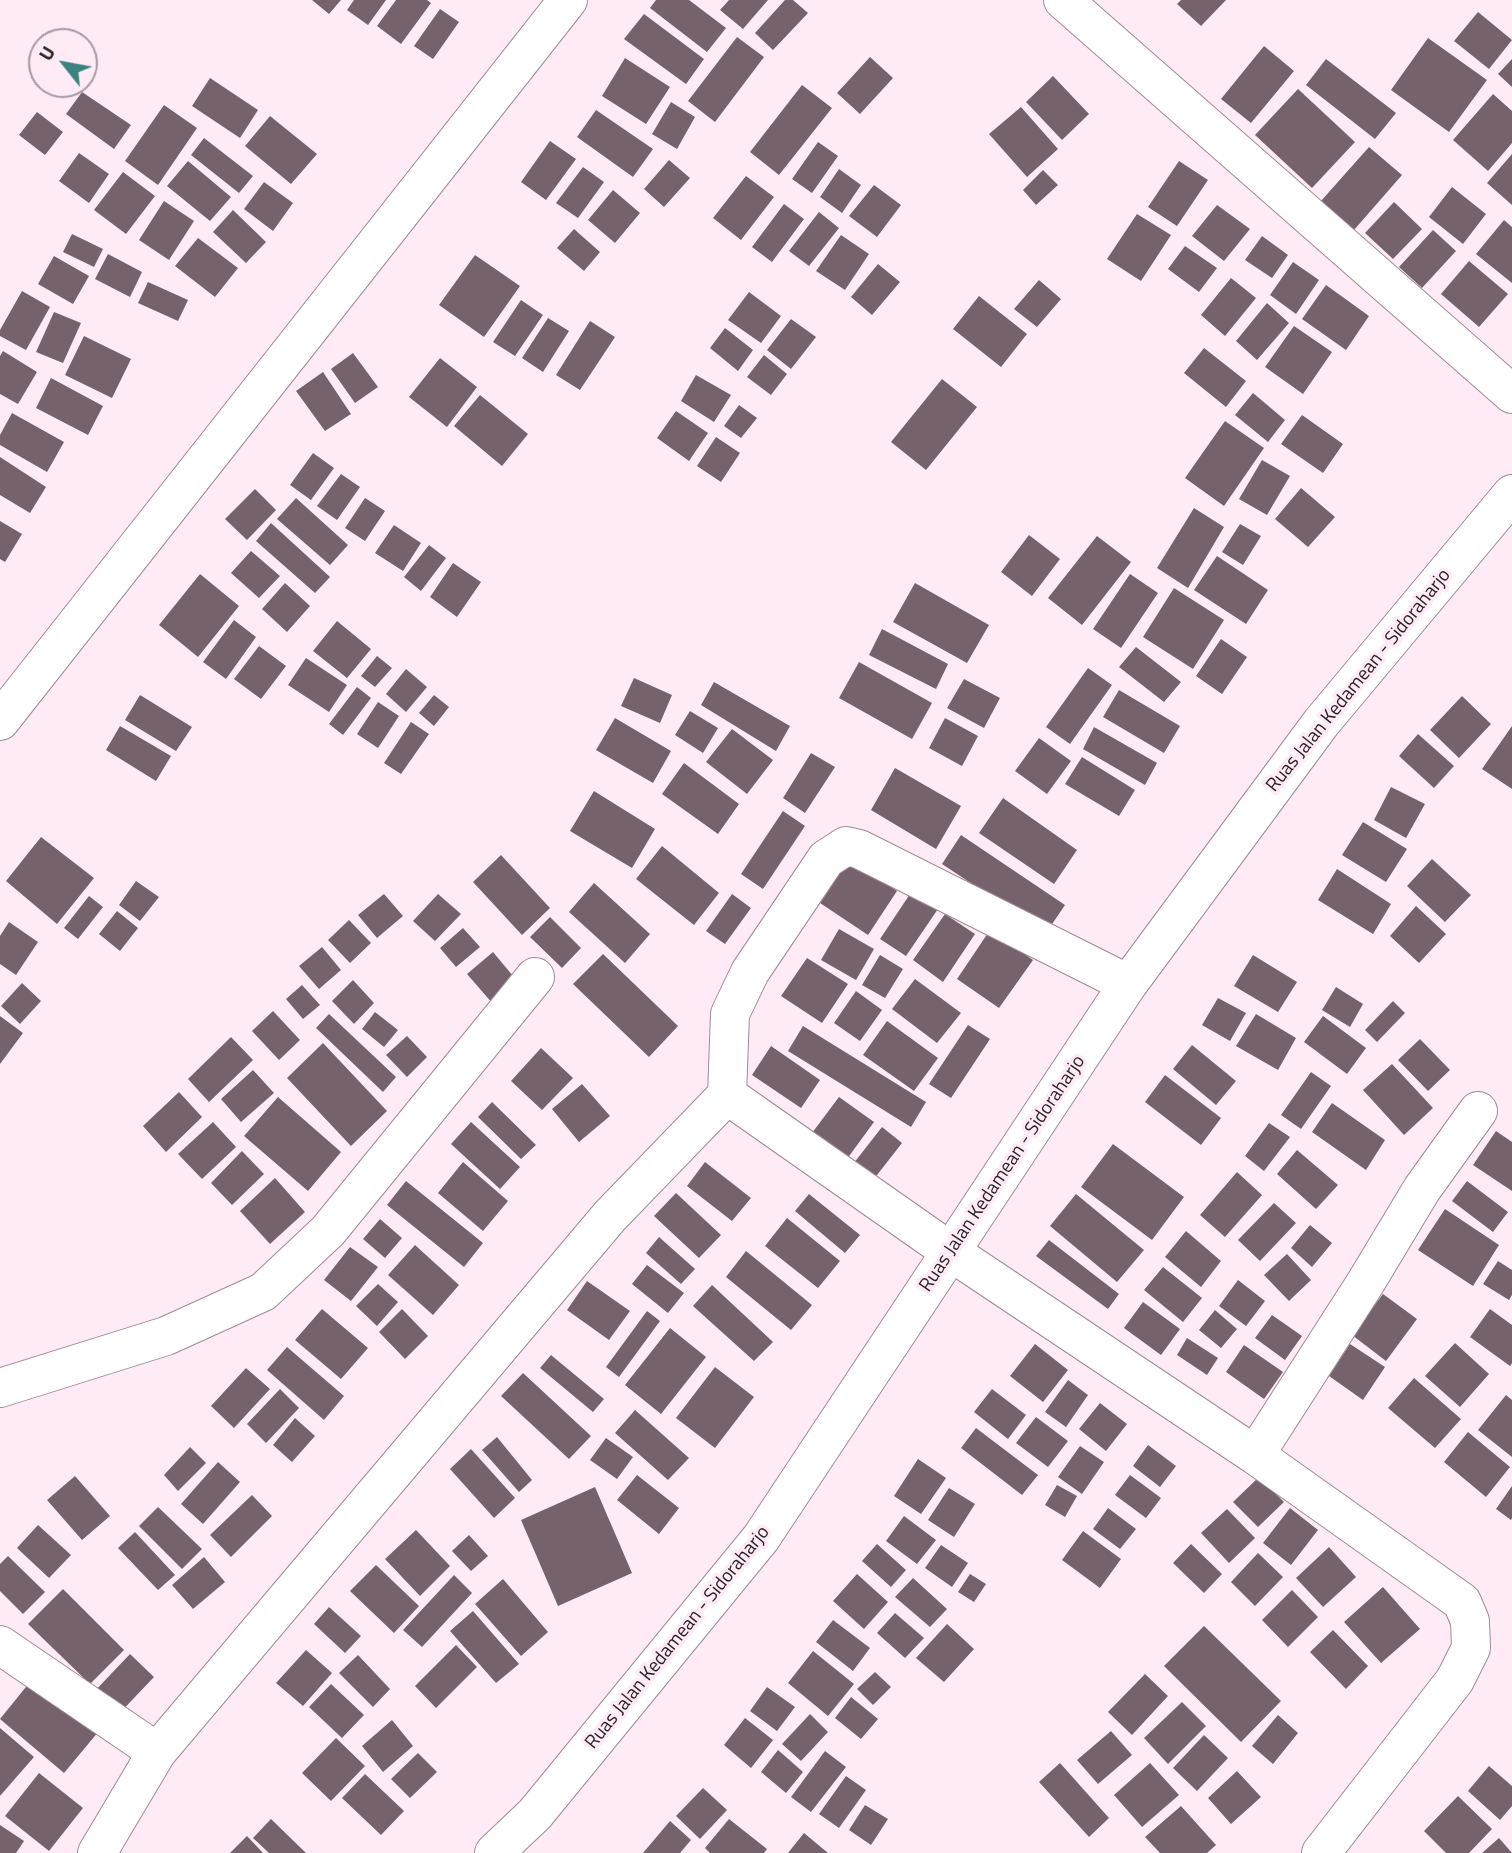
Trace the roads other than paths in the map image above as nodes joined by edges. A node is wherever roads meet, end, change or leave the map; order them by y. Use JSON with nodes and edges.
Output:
{"nodes":[{"id":1,"x":568,"y":0,"type":"edge"},
{"id":2,"x":1063,"y":0,"type":"edge"},
{"id":3,"x":1512,"y":394,"type":"edge"},
{"id":4,"x":1512,"y":494,"type":"edge"},
{"id":5,"x":0,"y":721,"type":"edge"},
{"id":6,"x":536,"y":977,"type":"dead end"},
{"id":7,"x":1128,"y":984,"type":"junction"},
{"id":8,"x":727,"y":1095,"type":"junction"},
{"id":9,"x":1478,"y":1111,"type":"dead end"},
{"id":10,"x":951,"y":1252,"type":"junction"},
{"id":11,"x":0,"y":1388,"type":"edge"},
{"id":12,"x":1255,"y":1455,"type":"junction"},
{"id":13,"x":0,"y":1645,"type":"edge"},
{"id":14,"x":157,"y":1752,"type":"junction"},
{"id":15,"x":97,"y":1853,"type":"edge"},
{"id":16,"x":494,"y":1853,"type":"edge"},
{"id":17,"x":1321,"y":1853,"type":"edge"}],
"edges":[{"from":1,"to":5,"type":"street"},
{"from":2,"to":3,"type":"street"},
{"from":4,"to":7,"type":"street","name":"Ruas Jalan Kedamean - Sidoraharjo"},
{"from":6,"to":11,"type":"street"},
{"from":7,"to":8,"type":"street"},
{"from":7,"to":10,"type":"street","name":"Ruas Jalan Kedamean - Sidoraharjo"},
{"from":8,"to":10,"type":"street"},
{"from":8,"to":14,"type":"street"},
{"from":9,"to":12,"type":"street"},
{"from":10,"to":12,"type":"street"},
{"from":10,"to":16,"type":"street","name":"Ruas Jalan Kedamean - Sidoraharjo"},
{"from":12,"to":17,"type":"street"},
{"from":13,"to":14,"type":"street"},
{"from":14,"to":15,"type":"street"}]}
